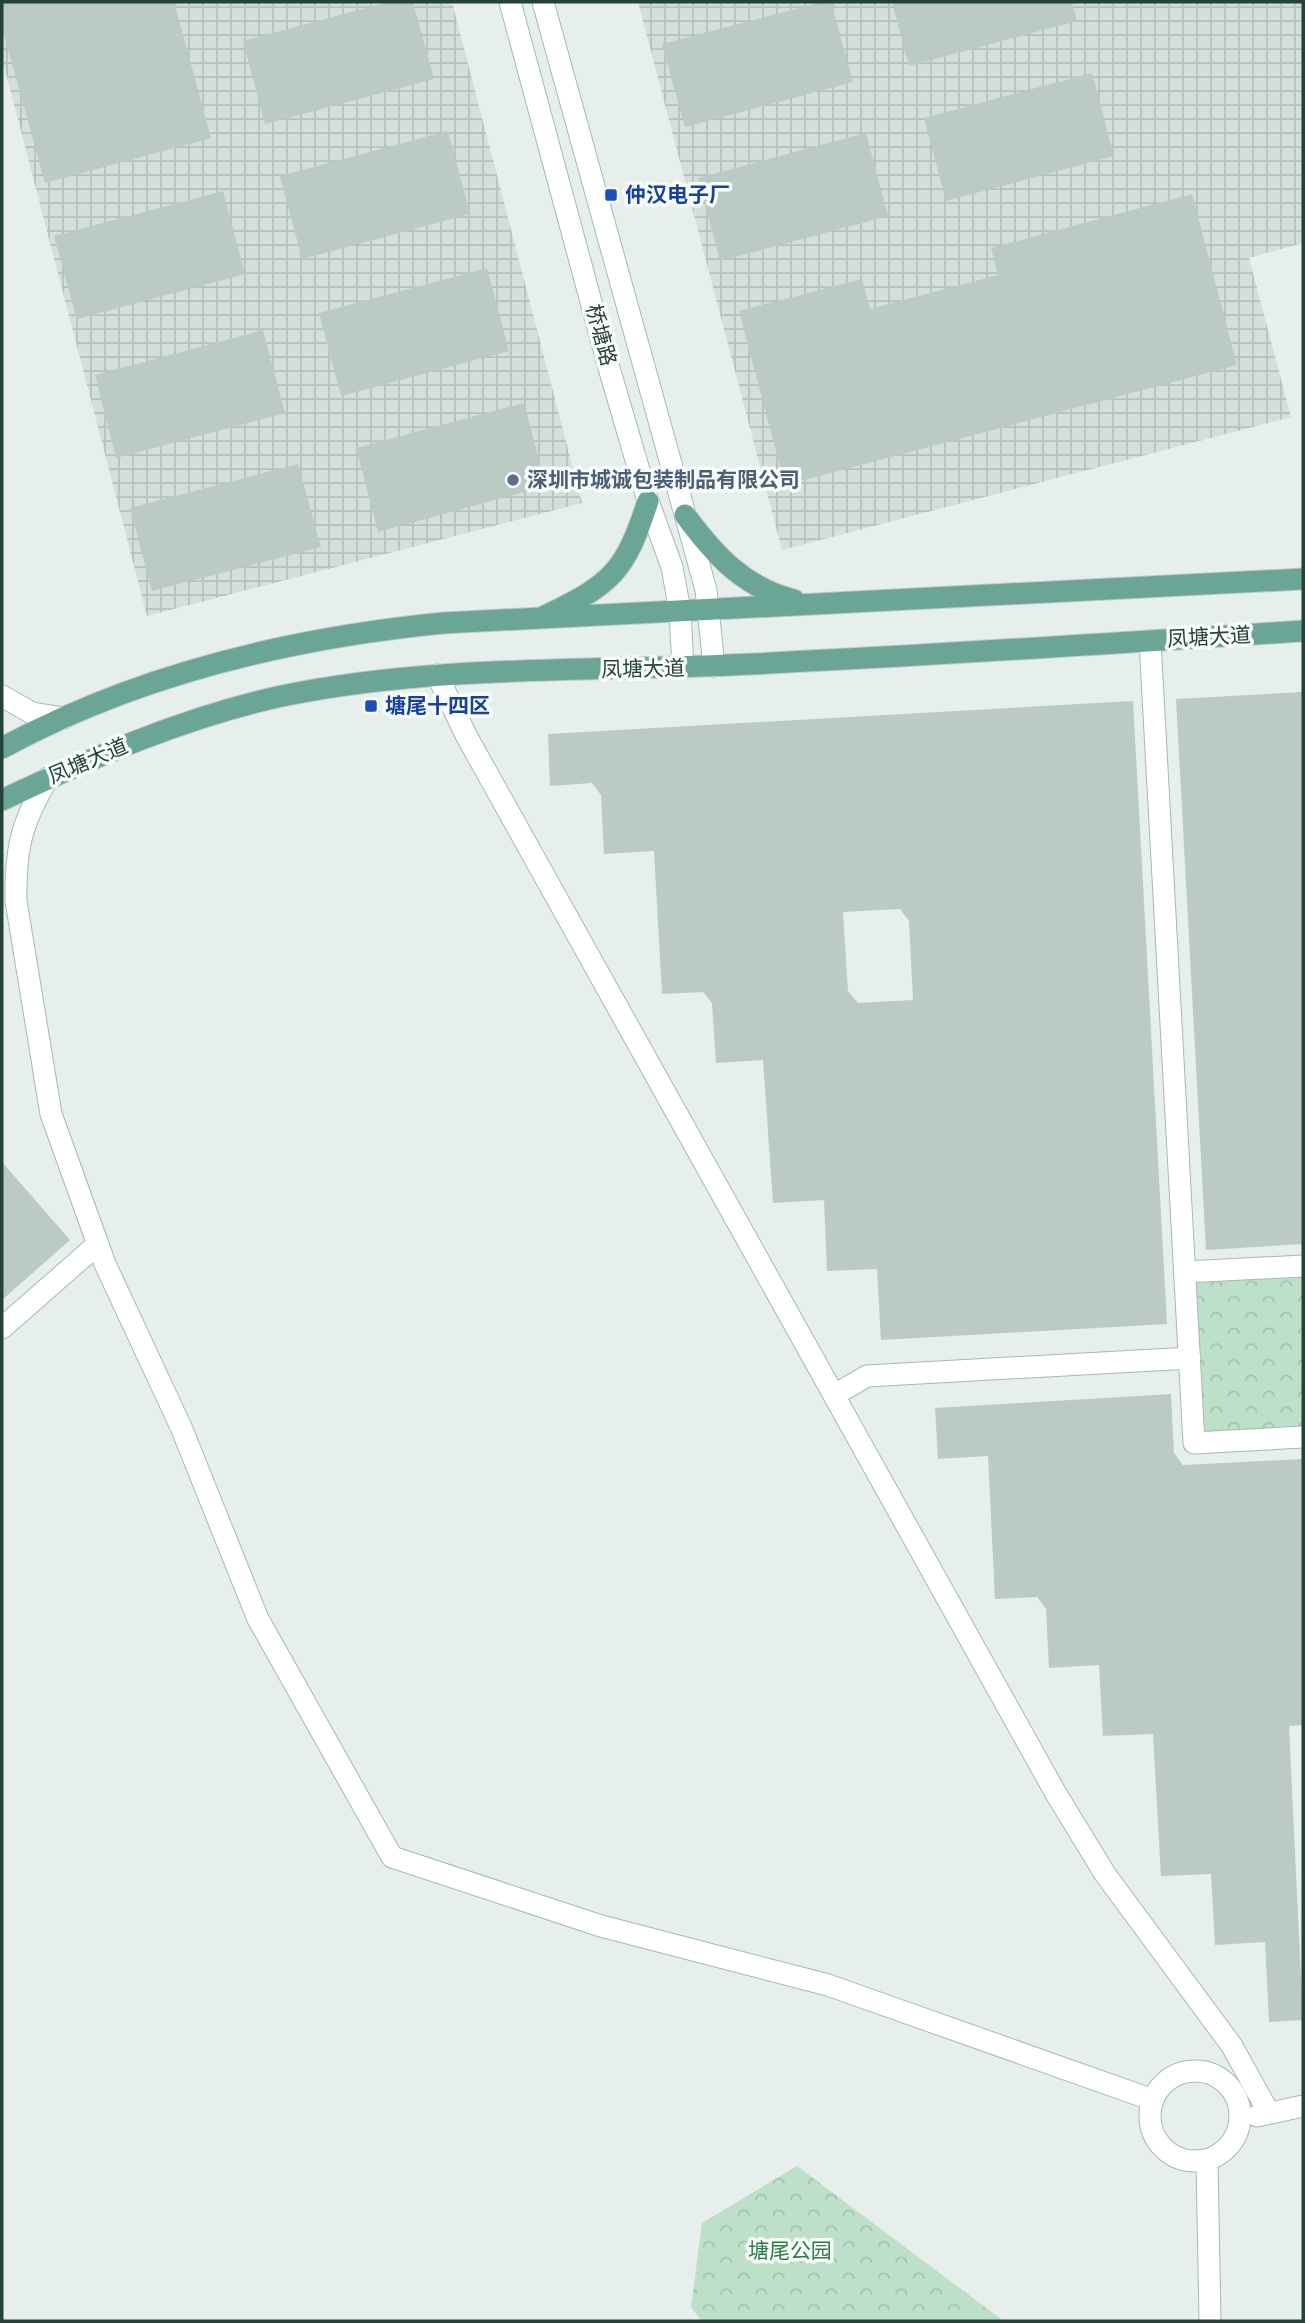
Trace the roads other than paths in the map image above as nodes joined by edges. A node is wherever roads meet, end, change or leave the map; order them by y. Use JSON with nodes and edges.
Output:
{"nodes":[{"id":1,"x":510,"y":2,"type":"edge"},
{"id":2,"x":543,"y":2,"type":"edge"},
{"id":3,"x":648,"y":502,"type":"junction"},
{"id":4,"x":685,"y":515,"type":"junction"},
{"id":5,"x":1303,"y":579,"type":"edge"},
{"id":6,"x":813,"y":605,"type":"junction"},
{"id":7,"x":710,"y":610,"type":"junction"},
{"id":8,"x":680,"y":611,"type":"junction"},
{"id":9,"x":539,"y":618,"type":"junction"},
{"id":10,"x":1303,"y":631,"type":"edge"},
{"id":11,"x":1150,"y":641,"type":"junction"},
{"id":12,"x":714,"y":666,"type":"junction"},
{"id":13,"x":683,"y":668,"type":"junction"},
{"id":14,"x":437,"y":675,"type":"junction"},
{"id":15,"x":2,"y":696,"type":"edge"},
{"id":16,"x":64,"y":718,"type":"junction"},
{"id":17,"x":2,"y":748,"type":"edge"},
{"id":18,"x":48,"y":778,"type":"junction"},
{"id":19,"x":2,"y":800,"type":"edge"},
{"id":20,"x":2,"y":874,"type":"edge"},
{"id":21,"x":16,"y":901,"type":"junction"},
{"id":22,"x":98,"y":1244,"type":"junction"},
{"id":23,"x":1303,"y":1266,"type":"edge"},
{"id":24,"x":1185,"y":1272,"type":"junction"},
{"id":25,"x":2,"y":1328,"type":"edge"},
{"id":26,"x":1190,"y":1358,"type":"junction"},
{"id":27,"x":834,"y":1395,"type":"junction"},
{"id":28,"x":1303,"y":1437,"type":"edge"},
{"id":29,"x":1153,"y":2099,"type":"junction"},
{"id":30,"x":1303,"y":2106,"type":"edge"},
{"id":31,"x":1269,"y":2113,"type":"junction"},
{"id":32,"x":1241,"y":2119,"type":"junction"},
{"id":33,"x":1207,"y":2160,"type":"junction"},
{"id":34,"x":1210,"y":2321,"type":"edge"}],
"edges":[{"from":1,"to":3,"type":"street","name":"桥塘路"},
{"from":2,"to":4,"type":"street","name":"桥塘路"},
{"from":3,"to":8,"type":"street","name":"桥塘路"},
{"from":3,"to":9,"type":"main road"},
{"from":4,"to":6,"type":"main road"},
{"from":4,"to":7,"type":"street","name":"桥塘路"},
{"from":5,"to":6,"type":"main road"},
{"from":6,"to":7,"type":"main road"},
{"from":7,"to":8,"type":"main road"},
{"from":7,"to":12,"type":"street","name":"桥塘路"},
{"from":8,"to":9,"type":"main road"},
{"from":8,"to":13,"type":"street","name":"桥塘路"},
{"from":9,"to":16,"type":"main road"},
{"from":10,"to":11,"type":"main road","name":"凤塘大道"},
{"from":11,"to":12,"type":"main road","name":"凤塘大道"},
{"from":11,"to":24,"type":"street"},
{"from":12,"to":13,"type":"main road","name":"凤塘大道"},
{"from":13,"to":14,"type":"main road","name":"凤塘大道"},
{"from":14,"to":18,"type":"main road","name":"凤塘大道"},
{"from":14,"to":27,"type":"street"},
{"from":15,"to":16,"type":"street"},
{"from":16,"to":17,"type":"main road"},
{"from":18,"to":19,"type":"main road","name":"凤塘大道"},
{"from":18,"to":21,"type":"street"},
{"from":20,"to":21,"type":"street"},
{"from":21,"to":22,"type":"street"},
{"from":22,"to":25,"type":"street"},
{"from":22,"to":29,"type":"street"},
{"from":23,"to":24,"type":"street"},
{"from":24,"to":26,"type":"street"},
{"from":26,"to":27,"type":"street"},
{"from":26,"to":28,"type":"street"},
{"from":27,"to":31,"type":"street"},
{"from":29,"to":32,"type":"street"},
{"from":29,"to":33,"type":"street"},
{"from":30,"to":31,"type":"street"},
{"from":31,"to":32,"type":"street"},
{"from":32,"to":33,"type":"street"},
{"from":33,"to":34,"type":"street"}]}
